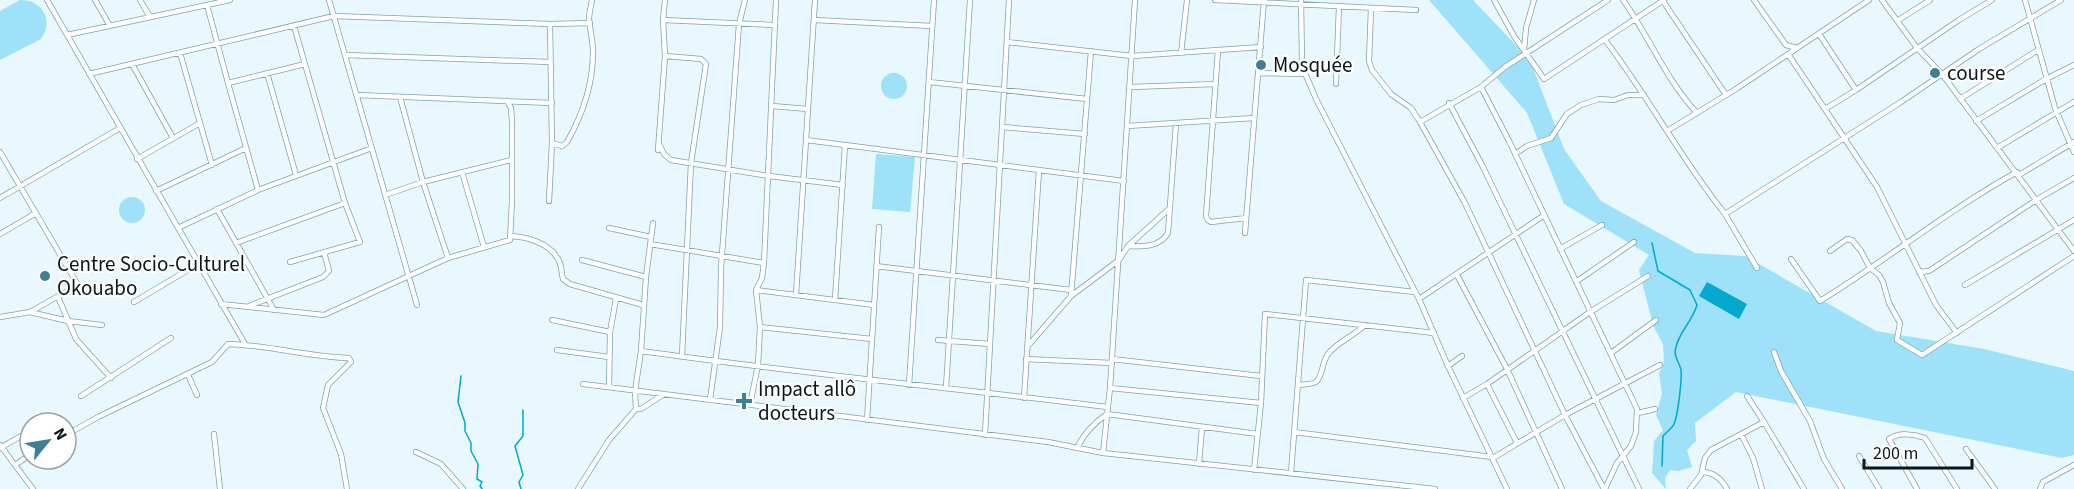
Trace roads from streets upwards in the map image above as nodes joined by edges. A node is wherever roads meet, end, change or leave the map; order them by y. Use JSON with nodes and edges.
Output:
{"nodes":[{"id":1,"x":47,"y":0,"type":"edge"},
{"id":2,"x":95,"y":0,"type":"edge"},
{"id":3,"x":140,"y":0,"type":"edge"},
{"id":4,"x":230,"y":0,"type":"edge"},
{"id":5,"x":329,"y":0,"type":"edge"},
{"id":6,"x":592,"y":0,"type":"edge"},
{"id":7,"x":665,"y":0,"type":"edge"},
{"id":8,"x":745,"y":0,"type":"edge"},
{"id":9,"x":776,"y":0,"type":"edge"},
{"id":10,"x":815,"y":0,"type":"edge"},
{"id":11,"x":934,"y":0,"type":"edge"},
{"id":12,"x":970,"y":0,"type":"edge"},
{"id":13,"x":1009,"y":0,"type":"edge"},
{"id":14,"x":1135,"y":0,"type":"edge"},
{"id":15,"x":1187,"y":0,"type":"edge"},
{"id":16,"x":1215,"y":0,"type":"edge"},
{"id":17,"x":1494,"y":0,"type":"edge"},
{"id":18,"x":1534,"y":0,"type":"edge"},
{"id":19,"x":1608,"y":0,"type":"edge"},
{"id":20,"x":1623,"y":0,"type":"edge"},
{"id":21,"x":1663,"y":0,"type":"edge"},
{"id":22,"x":1754,"y":0,"type":"edge"},
{"id":23,"x":1869,"y":0,"type":"edge"},
{"id":24,"x":1882,"y":0,"type":"edge"},
{"id":25,"x":1930,"y":0,"type":"edge"},
{"id":26,"x":1992,"y":0,"type":"edge"},
{"id":27,"x":2025,"y":0,"type":"edge"},
{"id":28,"x":2061,"y":0,"type":"edge"},
{"id":29,"x":1264,"y":1,"type":"edge"},
{"id":30,"x":1301,"y":2,"type":"edge"},
{"id":31,"x":207,"y":5,"type":"junction"},
{"id":32,"x":1339,"y":6,"type":"junction"},
{"id":33,"x":1371,"y":8,"type":"junction"},
{"id":34,"x":1416,"y":10,"type":"dead end"},
{"id":35,"x":334,"y":16,"type":"junction"},
{"id":36,"x":150,"y":17,"type":"junction"},
{"id":37,"x":1637,"y":19,"type":"junction"},
{"id":38,"x":663,"y":20,"type":"junction"},
{"id":39,"x":814,"y":20,"type":"junction"},
{"id":40,"x":2030,"y":20,"type":"junction"},
{"id":41,"x":1897,"y":21,"type":"junction"},
{"id":42,"x":590,"y":23,"type":"junction"},
{"id":43,"x":550,"y":24,"type":"junction"},
{"id":44,"x":739,"y":24,"type":"junction"},
{"id":45,"x":774,"y":25,"type":"junction"},
{"id":46,"x":110,"y":26,"type":"junction"},
{"id":47,"x":294,"y":26,"type":"junction"},
{"id":48,"x":932,"y":26,"type":"junction"},
{"id":49,"x":1819,"y":34,"type":"junction"},
{"id":50,"x":67,"y":35,"type":"junction"},
{"id":51,"x":1605,"y":40,"type":"junction"},
{"id":52,"x":1007,"y":42,"type":"junction"},
{"id":53,"x":217,"y":44,"type":"junction"},
{"id":54,"x":1261,"y":47,"type":"junction"},
{"id":55,"x":1797,"y":48,"type":"junction"},
{"id":56,"x":1917,"y":48,"type":"junction"},
{"id":57,"x":1218,"y":50,"type":"junction"},
{"id":58,"x":2038,"y":50,"type":"junction"},
{"id":59,"x":1091,"y":51,"type":"junction"},
{"id":60,"x":1525,"y":52,"type":"junction"},
{"id":61,"x":180,"y":53,"type":"junction"},
{"id":62,"x":1181,"y":53,"type":"junction"},
{"id":63,"x":1788,"y":54,"type":"junction"},
{"id":64,"x":345,"y":55,"type":"junction"},
{"id":65,"x":665,"y":56,"type":"junction"},
{"id":66,"x":1132,"y":56,"type":"junction"},
{"id":67,"x":550,"y":62,"type":"junction"},
{"id":68,"x":132,"y":64,"type":"junction"},
{"id":69,"x":305,"y":64,"type":"junction"},
{"id":70,"x":2074,"y":65,"type":"edge"},
{"id":71,"x":267,"y":73,"type":"junction"},
{"id":72,"x":1259,"y":73,"type":"junction"},
{"id":73,"x":89,"y":74,"type":"junction"},
{"id":74,"x":1305,"y":74,"type":"junction"},
{"id":75,"x":1942,"y":74,"type":"junction"},
{"id":76,"x":2046,"y":79,"type":"junction"},
{"id":77,"x":929,"y":82,"type":"junction"},
{"id":78,"x":228,"y":83,"type":"junction"},
{"id":79,"x":1216,"y":84,"type":"junction"},
{"id":80,"x":1336,"y":84,"type":"dead end"},
{"id":81,"x":965,"y":86,"type":"junction"},
{"id":82,"x":1130,"y":87,"type":"junction"},
{"id":83,"x":1480,"y":87,"type":"junction"},
{"id":84,"x":1004,"y":90,"type":"junction"},
{"id":85,"x":1856,"y":90,"type":"junction"},
{"id":86,"x":357,"y":95,"type":"junction"},
{"id":87,"x":1644,"y":95,"type":"junction"},
{"id":88,"x":1726,"y":95,"type":"junction"},
{"id":89,"x":400,"y":97,"type":"junction"},
{"id":90,"x":1088,"y":99,"type":"junction"},
{"id":91,"x":1960,"y":99,"type":"junction"},
{"id":92,"x":507,"y":101,"type":"junction"},
{"id":93,"x":2074,"y":102,"type":"edge"},
{"id":94,"x":552,"y":103,"type":"junction"},
{"id":95,"x":1449,"y":103,"type":"junction"},
{"id":96,"x":772,"y":106,"type":"junction"},
{"id":97,"x":808,"y":109,"type":"junction"},
{"id":98,"x":1825,"y":109,"type":"junction"},
{"id":99,"x":2057,"y":111,"type":"junction"},
{"id":100,"x":1697,"y":113,"type":"junction"},
{"id":101,"x":1254,"y":118,"type":"junction"},
{"id":102,"x":1212,"y":121,"type":"junction"},
{"id":103,"x":1976,"y":121,"type":"junction"},
{"id":104,"x":1420,"y":122,"type":"junction"},
{"id":105,"x":200,"y":123,"type":"junction"},
{"id":106,"x":1176,"y":124,"type":"junction"},
{"id":107,"x":1127,"y":126,"type":"junction"},
{"id":108,"x":1002,"y":127,"type":"junction"},
{"id":109,"x":120,"y":128,"type":"junction"},
{"id":110,"x":1667,"y":130,"type":"junction"},
{"id":111,"x":1085,"y":134,"type":"junction"},
{"id":112,"x":1843,"y":137,"type":"junction"},
{"id":113,"x":173,"y":138,"type":"junction"},
{"id":114,"x":806,"y":140,"type":"junction"},
{"id":115,"x":552,"y":143,"type":"junction"},
{"id":116,"x":2072,"y":143,"type":"edge"},
{"id":117,"x":659,"y":144,"type":"junction"},
{"id":118,"x":845,"y":145,"type":"junction"},
{"id":119,"x":1997,"y":147,"type":"junction"},
{"id":120,"x":246,"y":148,"type":"junction"},
{"id":121,"x":372,"y":148,"type":"junction"},
{"id":122,"x":658,"y":150,"type":"dead end"},
{"id":123,"x":0,"y":152,"type":"edge"},
{"id":124,"x":2074,"y":152,"type":"edge"},
{"id":125,"x":1515,"y":154,"type":"junction"},
{"id":126,"x":924,"y":155,"type":"junction"},
{"id":127,"x":137,"y":159,"type":"junction"},
{"id":128,"x":2,"y":160,"type":"edge"},
{"id":129,"x":511,"y":160,"type":"junction"},
{"id":130,"x":960,"y":160,"type":"junction"},
{"id":131,"x":333,"y":162,"type":"junction"},
{"id":132,"x":691,"y":163,"type":"junction"},
{"id":133,"x":212,"y":165,"type":"junction"},
{"id":134,"x":1000,"y":165,"type":"junction"},
{"id":135,"x":729,"y":170,"type":"junction"},
{"id":136,"x":1039,"y":170,"type":"junction"},
{"id":137,"x":462,"y":172,"type":"junction"},
{"id":138,"x":2018,"y":174,"type":"junction"},
{"id":139,"x":296,"y":175,"type":"junction"},
{"id":140,"x":1082,"y":175,"type":"junction"},
{"id":141,"x":769,"y":176,"type":"junction"},
{"id":142,"x":2074,"y":178,"type":"edge"},
{"id":143,"x":803,"y":181,"type":"junction"},
{"id":144,"x":1124,"y":181,"type":"junction"},
{"id":145,"x":423,"y":182,"type":"junction"},
{"id":146,"x":843,"y":185,"type":"junction"},
{"id":147,"x":20,"y":186,"type":"junction"},
{"id":148,"x":258,"y":190,"type":"junction"},
{"id":149,"x":156,"y":191,"type":"junction"},
{"id":150,"x":385,"y":195,"type":"junction"},
{"id":151,"x":0,"y":198,"type":"edge"},
{"id":152,"x":2036,"y":200,"type":"junction"},
{"id":153,"x":549,"y":201,"type":"dead end"},
{"id":154,"x":345,"y":203,"type":"junction"},
{"id":155,"x":1170,"y":208,"type":"junction"},
{"id":156,"x":217,"y":209,"type":"junction"},
{"id":157,"x":36,"y":213,"type":"junction"},
{"id":158,"x":1725,"y":214,"type":"junction"},
{"id":159,"x":1543,"y":216,"type":"junction"},
{"id":160,"x":1246,"y":218,"type":"junction"},
{"id":161,"x":2074,"y":220,"type":"edge"},
{"id":162,"x":653,"y":223,"type":"dead end"},
{"id":163,"x":1602,"y":225,"type":"dead end"},
{"id":164,"x":879,"y":227,"type":"dead end"},
{"id":165,"x":178,"y":228,"type":"junction"},
{"id":166,"x":609,"y":228,"type":"dead end"},
{"id":167,"x":2058,"y":229,"type":"junction"},
{"id":168,"x":1245,"y":233,"type":"dead end"},
{"id":169,"x":0,"y":234,"type":"edge"},
{"id":170,"x":1516,"y":235,"type":"junction"},
{"id":171,"x":511,"y":236,"type":"junction"},
{"id":172,"x":651,"y":237,"type":"junction"},
{"id":173,"x":1634,"y":242,"type":"dead end"},
{"id":174,"x":236,"y":243,"type":"junction"},
{"id":175,"x":650,"y":244,"type":"junction"},
{"id":176,"x":1905,"y":244,"type":"junction"},
{"id":177,"x":1120,"y":246,"type":"junction"},
{"id":178,"x":1128,"y":246,"type":"junction"},
{"id":179,"x":484,"y":247,"type":"junction"},
{"id":180,"x":1560,"y":249,"type":"junction"},
{"id":181,"x":686,"y":251,"type":"junction"},
{"id":182,"x":1830,"y":251,"type":"dead end"},
{"id":183,"x":2074,"y":251,"type":"edge"},
{"id":184,"x":324,"y":252,"type":"junction"},
{"id":185,"x":1488,"y":252,"type":"junction"},
{"id":186,"x":722,"y":256,"type":"junction"},
{"id":187,"x":2074,"y":256,"type":"edge"},
{"id":188,"x":448,"y":258,"type":"junction"},
{"id":189,"x":1791,"y":259,"type":"dead end"},
{"id":190,"x":582,"y":260,"type":"dead end"},
{"id":191,"x":1119,"y":260,"type":"junction"},
{"id":192,"x":290,"y":261,"type":"dead end"},
{"id":193,"x":764,"y":262,"type":"junction"},
{"id":194,"x":198,"y":264,"type":"junction"},
{"id":195,"x":876,"y":266,"type":"junction"},
{"id":196,"x":1757,"y":268,"type":"dead end"},
{"id":197,"x":1870,"y":268,"type":"junction"},
{"id":198,"x":916,"y":271,"type":"junction"},
{"id":199,"x":1919,"y":272,"type":"junction"},
{"id":200,"x":1457,"y":275,"type":"junction"},
{"id":201,"x":408,"y":276,"type":"junction"},
{"id":202,"x":953,"y":276,"type":"junction"},
{"id":203,"x":1648,"y":276,"type":"dead end"},
{"id":204,"x":645,"y":277,"type":"junction"},
{"id":205,"x":993,"y":280,"type":"junction"},
{"id":206,"x":1577,"y":281,"type":"junction"},
{"id":207,"x":1031,"y":285,"type":"junction"},
{"id":208,"x":1965,"y":285,"type":"dead end"},
{"id":209,"x":756,"y":290,"type":"junction"},
{"id":210,"x":1071,"y":290,"type":"junction"},
{"id":211,"x":1415,"y":292,"type":"junction"},
{"id":212,"x":796,"y":295,"type":"junction"},
{"id":213,"x":1071,"y":296,"type":"junction"},
{"id":214,"x":58,"y":297,"type":"junction"},
{"id":215,"x":268,"y":298,"type":"junction"},
{"id":216,"x":616,"y":299,"type":"junction"},
{"id":217,"x":1419,"y":299,"type":"junction"},
{"id":218,"x":835,"y":300,"type":"junction"},
{"id":219,"x":134,"y":302,"type":"dead end"},
{"id":220,"x":221,"y":304,"type":"junction"},
{"id":221,"x":417,"y":305,"type":"dead end"},
{"id":222,"x":643,"y":305,"type":"junction"},
{"id":223,"x":874,"y":305,"type":"junction"},
{"id":224,"x":248,"y":306,"type":"junction"},
{"id":225,"x":274,"y":310,"type":"junction"},
{"id":226,"x":30,"y":312,"type":"junction"},
{"id":227,"x":1590,"y":312,"type":"junction"},
{"id":228,"x":0,"y":317,"type":"edge"},
{"id":229,"x":1303,"y":318,"type":"junction"},
{"id":230,"x":552,"y":320,"type":"dead end"},
{"id":231,"x":1656,"y":320,"type":"dead end"},
{"id":232,"x":68,"y":321,"type":"junction"},
{"id":233,"x":102,"y":325,"type":"dead end"},
{"id":234,"x":1365,"y":325,"type":"junction"},
{"id":235,"x":760,"y":327,"type":"junction"},
{"id":236,"x":1562,"y":331,"type":"junction"},
{"id":237,"x":610,"y":332,"type":"junction"},
{"id":238,"x":1434,"y":333,"type":"junction"},
{"id":239,"x":1957,"y":333,"type":"junction"},
{"id":240,"x":171,"y":338,"type":"dead end"},
{"id":241,"x":872,"y":339,"type":"junction"},
{"id":242,"x":938,"y":340,"type":"dead end"},
{"id":243,"x":948,"y":341,"type":"junction"},
{"id":244,"x":245,"y":344,"type":"junction"},
{"id":245,"x":990,"y":344,"type":"junction"},
{"id":246,"x":1027,"y":347,"type":"junction"},
{"id":247,"x":557,"y":350,"type":"dead end"},
{"id":248,"x":641,"y":351,"type":"junction"},
{"id":249,"x":1535,"y":351,"type":"junction"},
{"id":250,"x":1774,"y":352,"type":"dead end"},
{"id":251,"x":1611,"y":353,"type":"junction"},
{"id":252,"x":682,"y":356,"type":"junction"},
{"id":253,"x":1462,"y":356,"type":"dead end"},
{"id":254,"x":609,"y":357,"type":"junction"},
{"id":255,"x":1026,"y":359,"type":"junction"},
{"id":256,"x":714,"y":361,"type":"junction"},
{"id":257,"x":1112,"y":361,"type":"junction"},
{"id":258,"x":758,"y":365,"type":"junction"},
{"id":259,"x":1660,"y":365,"type":"dead end"},
{"id":260,"x":1448,"y":366,"type":"junction"},
{"id":261,"x":1507,"y":369,"type":"junction"},
{"id":262,"x":188,"y":375,"type":"junction"},
{"id":263,"x":1262,"y":375,"type":"junction"},
{"id":264,"x":111,"y":378,"type":"junction"},
{"id":265,"x":869,"y":378,"type":"junction"},
{"id":266,"x":1625,"y":383,"type":"junction"},
{"id":267,"x":583,"y":384,"type":"dead end"},
{"id":268,"x":1487,"y":384,"type":"junction"},
{"id":269,"x":909,"y":385,"type":"junction"},
{"id":270,"x":1298,"y":385,"type":"junction"},
{"id":271,"x":609,"y":387,"type":"junction"},
{"id":272,"x":945,"y":388,"type":"junction"},
{"id":273,"x":1110,"y":388,"type":"junction"},
{"id":274,"x":635,"y":391,"type":"junction"},
{"id":275,"x":987,"y":393,"type":"junction"},
{"id":276,"x":664,"y":394,"type":"junction"},
{"id":277,"x":197,"y":395,"type":"dead end"},
{"id":278,"x":81,"y":396,"type":"dead end"},
{"id":279,"x":1747,"y":396,"type":"dead end"},
{"id":280,"x":1024,"y":398,"type":"junction"},
{"id":281,"x":1463,"y":398,"type":"junction"},
{"id":282,"x":1595,"y":399,"type":"junction"},
{"id":283,"x":710,"y":400,"type":"junction"},
{"id":284,"x":1261,"y":403,"type":"junction"},
{"id":285,"x":750,"y":405,"type":"junction"},
{"id":286,"x":1108,"y":406,"type":"junction"},
{"id":287,"x":636,"y":409,"type":"junction"},
{"id":288,"x":1655,"y":409,"type":"dead end"},
{"id":289,"x":1638,"y":413,"type":"junction"},
{"id":290,"x":1107,"y":414,"type":"junction"},
{"id":291,"x":1565,"y":415,"type":"junction"},
{"id":292,"x":867,"y":420,"type":"junction"},
{"id":293,"x":1764,"y":422,"type":"junction"},
{"id":294,"x":1202,"y":427,"type":"junction"},
{"id":295,"x":78,"y":428,"type":"edge"},
{"id":296,"x":1294,"y":432,"type":"junction"},
{"id":297,"x":1535,"y":432,"type":"junction"},
{"id":298,"x":214,"y":434,"type":"dead end"},
{"id":299,"x":1258,"y":434,"type":"junction"},
{"id":300,"x":1741,"y":434,"type":"junction"},
{"id":301,"x":985,"y":435,"type":"junction"},
{"id":302,"x":18,"y":437,"type":"edge"},
{"id":303,"x":1517,"y":443,"type":"junction"},
{"id":304,"x":1078,"y":446,"type":"junction"},
{"id":305,"x":0,"y":447,"type":"edge"},
{"id":306,"x":1966,"y":448,"type":"dead end"},
{"id":307,"x":416,"y":452,"type":"dead end"},
{"id":308,"x":1103,"y":453,"type":"junction"},
{"id":309,"x":1622,"y":456,"type":"junction"},
{"id":310,"x":1859,"y":456,"type":"dead end"},
{"id":311,"x":1492,"y":457,"type":"junction"},
{"id":312,"x":18,"y":463,"type":"edge"},
{"id":313,"x":1199,"y":464,"type":"junction"},
{"id":314,"x":15,"y":465,"type":"junction"},
{"id":315,"x":2074,"y":465,"type":"edge"},
{"id":316,"x":1254,"y":470,"type":"junction"},
{"id":317,"x":1702,"y":472,"type":"junction"},
{"id":318,"x":1291,"y":473,"type":"junction"},
{"id":319,"x":33,"y":489,"type":"edge"},
{"id":320,"x":220,"y":489,"type":"edge"},
{"id":321,"x":346,"y":489,"type":"edge"},
{"id":322,"x":463,"y":489,"type":"edge"},
{"id":323,"x":578,"y":489,"type":"edge"},
{"id":324,"x":1435,"y":489,"type":"edge"},
{"id":325,"x":1507,"y":489,"type":"edge"},
{"id":326,"x":1562,"y":489,"type":"edge"},
{"id":327,"x":1605,"y":489,"type":"edge"},
{"id":328,"x":1639,"y":489,"type":"edge"},
{"id":329,"x":1690,"y":489,"type":"edge"},
{"id":330,"x":1727,"y":489,"type":"edge"},
{"id":331,"x":1762,"y":489,"type":"edge"},
{"id":332,"x":1804,"y":489,"type":"edge"},
{"id":333,"x":1842,"y":489,"type":"edge"},
{"id":334,"x":1880,"y":489,"type":"edge"},
{"id":335,"x":1917,"y":489,"type":"edge"},
{"id":336,"x":1957,"y":489,"type":"edge"},
{"id":337,"x":1995,"y":489,"type":"edge"},
{"id":338,"x":2040,"y":489,"type":"edge"}],
"edges":[{"from":1,"to":50,"type":"street"},
{"from":2,"to":46,"type":"street"},
{"from":3,"to":36,"type":"street"},
{"from":4,"to":31,"type":"street"},
{"from":5,"to":35,"type":"street"},
{"from":6,"to":42,"type":"street"},
{"from":7,"to":38,"type":"street"},
{"from":8,"to":44,"type":"street"},
{"from":9,"to":45,"type":"street"},
{"from":10,"to":39,"type":"street"},
{"from":11,"to":48,"type":"street"},
{"from":12,"to":81,"type":"street"},
{"from":13,"to":52,"type":"street"},
{"from":14,"to":66,"type":"street"},
{"from":15,"to":62,"type":"street"},
{"from":16,"to":29,"type":"street"},
{"from":17,"to":60,"type":"street"},
{"from":18,"to":60,"type":"street"},
{"from":19,"to":60,"type":"street"},
{"from":20,"to":37,"type":"street"},
{"from":21,"to":37,"type":"street"},
{"from":21,"to":88,"type":"street"},
{"from":22,"to":55,"type":"street"},
{"from":23,"to":49,"type":"street"},
{"from":24,"to":41,"type":"street"},
{"from":25,"to":41,"type":"street"},
{"from":26,"to":56,"type":"street"},
{"from":27,"to":40,"type":"street"},
{"from":28,"to":40,"type":"street"},
{"from":29,"to":30,"type":"street"},
{"from":29,"to":54,"type":"street"},
{"from":30,"to":32,"type":"street"},
{"from":30,"to":74,"type":"street"},
{"from":31,"to":36,"type":"street"},
{"from":31,"to":53,"type":"street"},
{"from":32,"to":33,"type":"street"},
{"from":32,"to":80,"type":"street"},
{"from":33,"to":34,"type":"street"},
{"from":33,"to":104,"type":"street"},
{"from":35,"to":43,"type":"street"},
{"from":35,"to":47,"type":"street"},
{"from":35,"to":64,"type":"street"},
{"from":36,"to":46,"type":"street"},
{"from":37,"to":51,"type":"street"},
{"from":37,"to":100,"type":"street"},
{"from":38,"to":44,"type":"street"},
{"from":38,"to":65,"type":"street"},
{"from":39,"to":48,"type":"street"},
{"from":39,"to":97,"type":"street"},
{"from":40,"to":58,"type":"street"},
{"from":40,"to":75,"type":"street"},
{"from":41,"to":56,"type":"street"},
{"from":42,"to":43,"type":"street"},
{"from":42,"to":115,"type":"street"},
{"from":43,"to":67,"type":"street"},
{"from":44,"to":45,"type":"street"},
{"from":44,"to":135,"type":"street"},
{"from":45,"to":96,"type":"street"},
{"from":46,"to":50,"type":"street"},
{"from":47,"to":53,"type":"street"},
{"from":47,"to":69,"type":"street"},
{"from":48,"to":77,"type":"street"},
{"from":49,"to":55,"type":"street"},
{"from":49,"to":85,"type":"street"},
{"from":50,"to":73,"type":"street"},
{"from":51,"to":60,"type":"street"},
{"from":51,"to":87,"type":"street"},
{"from":52,"to":59,"type":"street"},
{"from":52,"to":84,"type":"street"},
{"from":53,"to":61,"type":"street"},
{"from":53,"to":78,"type":"street"},
{"from":54,"to":57,"type":"street"},
{"from":54,"to":72,"type":"street"},
{"from":55,"to":63,"type":"street"},
{"from":56,"to":75,"type":"street"},
{"from":56,"to":85,"type":"street"},
{"from":57,"to":62,"type":"street"},
{"from":57,"to":79,"type":"street"},
{"from":58,"to":76,"type":"street"},
{"from":58,"to":91,"type":"street"},
{"from":59,"to":66,"type":"street"},
{"from":59,"to":90,"type":"street"},
{"from":60,"to":83,"type":"street"},
{"from":61,"to":68,"type":"street"},
{"from":61,"to":105,"type":"street"},
{"from":62,"to":66,"type":"street"},
{"from":63,"to":88,"type":"street"},
{"from":63,"to":98,"type":"street"},
{"from":64,"to":67,"type":"street"},
{"from":64,"to":86,"type":"street"},
{"from":65,"to":117,"type":"street"},
{"from":65,"to":132,"type":"street"},
{"from":66,"to":82,"type":"street"},
{"from":67,"to":94,"type":"street"},
{"from":68,"to":73,"type":"street"},
{"from":68,"to":113,"type":"street"},
{"from":69,"to":71,"type":"street"},
{"from":69,"to":131,"type":"street"},
{"from":70,"to":76,"type":"street"},
{"from":71,"to":78,"type":"street"},
{"from":71,"to":139,"type":"street"},
{"from":72,"to":74,"type":"street"},
{"from":72,"to":101,"type":"street"},
{"from":73,"to":109,"type":"street"},
{"from":74,"to":211,"type":"street"},
{"from":75,"to":91,"type":"street"},
{"from":75,"to":112,"type":"street"},
{"from":76,"to":99,"type":"street"},
{"from":76,"to":103,"type":"street"},
{"from":77,"to":81,"type":"street"},
{"from":77,"to":126,"type":"street"},
{"from":78,"to":120,"type":"street"},
{"from":79,"to":82,"type":"street"},
{"from":79,"to":102,"type":"street"},
{"from":81,"to":84,"type":"street"},
{"from":81,"to":130,"type":"street"},
{"from":82,"to":107,"type":"street"},
{"from":83,"to":95,"type":"street"},
{"from":83,"to":125,"type":"street"},
{"from":84,"to":90,"type":"street"},
{"from":84,"to":108,"type":"street"},
{"from":85,"to":98,"type":"street"},
{"from":86,"to":89,"type":"street"},
{"from":86,"to":121,"type":"street"},
{"from":87,"to":110,"type":"street"},
{"from":87,"to":125,"type":"street"},
{"from":88,"to":100,"type":"street"},
{"from":89,"to":92,"type":"street"},
{"from":89,"to":145,"type":"street"},
{"from":90,"to":111,"type":"street"},
{"from":91,"to":103,"type":"street"},
{"from":92,"to":94,"type":"street"},
{"from":92,"to":129,"type":"street"},
{"from":93,"to":99,"type":"street"},
{"from":94,"to":115,"type":"street"},
{"from":95,"to":104,"type":"street"},
{"from":95,"to":170,"type":"street"},
{"from":96,"to":97,"type":"street"},
{"from":96,"to":141,"type":"street"},
{"from":97,"to":114,"type":"street"},
{"from":98,"to":112,"type":"street"},
{"from":99,"to":116,"type":"street"},
{"from":99,"to":119,"type":"street"},
{"from":100,"to":110,"type":"street"},
{"from":101,"to":102,"type":"street"},
{"from":101,"to":160,"type":"street"},
{"from":102,"to":106,"type":"street"},
{"from":102,"to":160,"type":"street"},
{"from":103,"to":119,"type":"street"},
{"from":104,"to":185,"type":"street"},
{"from":105,"to":113,"type":"street"},
{"from":105,"to":133,"type":"street"},
{"from":106,"to":107,"type":"street"},
{"from":106,"to":155,"type":"street"},
{"from":107,"to":144,"type":"street"},
{"from":108,"to":111,"type":"street"},
{"from":108,"to":134,"type":"street"},
{"from":109,"to":127,"type":"street"},
{"from":109,"to":147,"type":"street"},
{"from":110,"to":158,"type":"street"},
{"from":111,"to":140,"type":"street"},
{"from":112,"to":158,"type":"street"},
{"from":112,"to":176,"type":"street"},
{"from":113,"to":127,"type":"street"},
{"from":114,"to":118,"type":"street"},
{"from":114,"to":143,"type":"street"},
{"from":115,"to":153,"type":"street"},
{"from":116,"to":124,"type":"street"},
{"from":116,"to":138,"type":"street"},
{"from":117,"to":122,"type":"street"},
{"from":117,"to":132,"type":"street"},
{"from":118,"to":126,"type":"street"},
{"from":118,"to":146,"type":"street"},
{"from":119,"to":138,"type":"street"},
{"from":120,"to":133,"type":"street"},
{"from":120,"to":148,"type":"street"},
{"from":121,"to":131,"type":"street"},
{"from":121,"to":150,"type":"street"},
{"from":123,"to":128,"type":"street"},
{"from":125,"to":159,"type":"street"},
{"from":126,"to":130,"type":"street"},
{"from":126,"to":198,"type":"street"},
{"from":127,"to":149,"type":"street"},
{"from":128,"to":147,"type":"street"},
{"from":129,"to":137,"type":"street"},
{"from":129,"to":171,"type":"street"},
{"from":130,"to":134,"type":"street"},
{"from":130,"to":202,"type":"street"},
{"from":131,"to":139,"type":"street"},
{"from":131,"to":154,"type":"street"},
{"from":132,"to":135,"type":"street"},
{"from":132,"to":181,"type":"street"},
{"from":133,"to":149,"type":"street"},
{"from":134,"to":136,"type":"street"},
{"from":134,"to":205,"type":"street"},
{"from":135,"to":141,"type":"street"},
{"from":135,"to":186,"type":"street"},
{"from":136,"to":140,"type":"street"},
{"from":136,"to":207,"type":"street"},
{"from":137,"to":145,"type":"street"},
{"from":137,"to":179,"type":"street"},
{"from":138,"to":152,"type":"street"},
{"from":138,"to":176,"type":"street"},
{"from":139,"to":148,"type":"street"},
{"from":140,"to":144,"type":"street"},
{"from":140,"to":210,"type":"street"},
{"from":141,"to":143,"type":"street"},
{"from":141,"to":193,"type":"street"},
{"from":142,"to":152,"type":"street"},
{"from":143,"to":146,"type":"street"},
{"from":143,"to":212,"type":"street"},
{"from":144,"to":177,"type":"street"},
{"from":145,"to":150,"type":"street"},
{"from":145,"to":188,"type":"street"},
{"from":146,"to":218,"type":"street"},
{"from":147,"to":151,"type":"street"},
{"from":147,"to":157,"type":"street"},
{"from":148,"to":156,"type":"street"},
{"from":149,"to":165,"type":"street"},
{"from":150,"to":201,"type":"street"},
{"from":152,"to":167,"type":"street"},
{"from":152,"to":199,"type":"street"},
{"from":154,"to":174,"type":"street"},
{"from":154,"to":184,"type":"street"},
{"from":155,"to":178,"type":"street"},
{"from":155,"to":178,"type":"street"},
{"from":156,"to":165,"type":"street"},
{"from":156,"to":174,"type":"street"},
{"from":157,"to":169,"type":"street"},
{"from":157,"to":214,"type":"street"},
{"from":158,"to":196,"type":"street"},
{"from":159,"to":170,"type":"street"},
{"from":159,"to":180,"type":"street"},
{"from":160,"to":168,"type":"street"},
{"from":161,"to":167,"type":"street"},
{"from":162,"to":172,"type":"street"},
{"from":163,"to":180,"type":"street"},
{"from":164,"to":195,"type":"street"},
{"from":165,"to":194,"type":"street"},
{"from":166,"to":172,"type":"street"},
{"from":167,"to":183,"type":"street"},
{"from":167,"to":208,"type":"street"},
{"from":170,"to":185,"type":"street"},
{"from":170,"to":236,"type":"street"},
{"from":171,"to":179,"type":"street"},
{"from":171,"to":216,"type":"street"},
{"from":172,"to":175,"type":"street"},
{"from":173,"to":206,"type":"street"},
{"from":174,"to":215,"type":"street"},
{"from":175,"to":181,"type":"street"},
{"from":175,"to":204,"type":"street"},
{"from":176,"to":197,"type":"street"},
{"from":176,"to":199,"type":"street"},
{"from":177,"to":178,"type":"street"},
{"from":177,"to":191,"type":"street"},
{"from":178,"to":191,"type":"street"},
{"from":179,"to":188,"type":"street"},
{"from":180,"to":206,"type":"street"},
{"from":181,"to":186,"type":"street"},
{"from":181,"to":252,"type":"street"},
{"from":182,"to":197,"type":"street"},
{"from":184,"to":192,"type":"street"},
{"from":184,"to":215,"type":"street"},
{"from":185,"to":200,"type":"street"},
{"from":185,"to":249,"type":"street"},
{"from":186,"to":193,"type":"street"},
{"from":186,"to":256,"type":"street"},
{"from":187,"to":239,"type":"street"},
{"from":188,"to":201,"type":"street"},
{"from":189,"to":197,"type":"street"},
{"from":190,"to":204,"type":"street"},
{"from":191,"to":213,"type":"street"},
{"from":191,"to":257,"type":"street"},
{"from":193,"to":209,"type":"street"},
{"from":194,"to":219,"type":"street"},
{"from":194,"to":220,"type":"street"},
{"from":195,"to":198,"type":"street"},
{"from":195,"to":223,"type":"street"},
{"from":197,"to":239,"type":"street"},
{"from":198,"to":202,"type":"street"},
{"from":198,"to":269,"type":"street"},
{"from":199,"to":239,"type":"street"},
{"from":200,"to":217,"type":"street"},
{"from":200,"to":261,"type":"street"},
{"from":201,"to":221,"type":"street"},
{"from":201,"to":225,"type":"street"},
{"from":202,"to":205,"type":"street"},
{"from":202,"to":243,"type":"street"},
{"from":203,"to":227,"type":"street"},
{"from":204,"to":222,"type":"street"},
{"from":205,"to":207,"type":"street"},
{"from":205,"to":245,"type":"street"},
{"from":206,"to":227,"type":"street"},
{"from":207,"to":210,"type":"street"},
{"from":207,"to":246,"type":"street"},
{"from":209,"to":212,"type":"street"},
{"from":209,"to":235,"type":"street"},
{"from":210,"to":213,"type":"street"},
{"from":211,"to":217,"type":"street"},
{"from":211,"to":229,"type":"street"},
{"from":212,"to":218,"type":"street"},
{"from":213,"to":246,"type":"street"},
{"from":214,"to":226,"type":"street"},
{"from":214,"to":232,"type":"street"},
{"from":215,"to":224,"type":"street"},
{"from":215,"to":225,"type":"street"},
{"from":216,"to":222,"type":"street"},
{"from":216,"to":237,"type":"street"},
{"from":217,"to":238,"type":"street"},
{"from":218,"to":223,"type":"street"},
{"from":220,"to":224,"type":"street"},
{"from":220,"to":244,"type":"street"},
{"from":222,"to":248,"type":"street"},
{"from":223,"to":241,"type":"street"},
{"from":224,"to":225,"type":"street"},
{"from":226,"to":228,"type":"street"},
{"from":226,"to":232,"type":"street"},
{"from":227,"to":236,"type":"street"},
{"from":227,"to":251,"type":"street"},
{"from":229,"to":234,"type":"street"},
{"from":229,"to":263,"type":"street"},
{"from":229,"to":270,"type":"street"},
{"from":230,"to":237,"type":"street"},
{"from":231,"to":251,"type":"street"},
{"from":232,"to":233,"type":"street"},
{"from":232,"to":264,"type":"street"},
{"from":234,"to":238,"type":"street"},
{"from":234,"to":270,"type":"street"},
{"from":235,"to":241,"type":"street"},
{"from":235,"to":258,"type":"street"},
{"from":236,"to":249,"type":"street"},
{"from":236,"to":282,"type":"street"},
{"from":237,"to":254,"type":"street"},
{"from":238,"to":260,"type":"street"},
{"from":240,"to":264,"type":"street"},
{"from":241,"to":265,"type":"street"},
{"from":242,"to":243,"type":"street"},
{"from":243,"to":245,"type":"street"},
{"from":243,"to":272,"type":"street"},
{"from":244,"to":262,"type":"street"},
{"from":244,"to":321,"type":"street"},
{"from":245,"to":275,"type":"street"},
{"from":246,"to":255,"type":"street"},
{"from":247,"to":254,"type":"street"},
{"from":248,"to":252,"type":"street"},
{"from":248,"to":274,"type":"street"},
{"from":249,"to":261,"type":"street"},
{"from":249,"to":291,"type":"street"},
{"from":250,"to":333,"type":"street"},
{"from":251,"to":266,"type":"street"},
{"from":252,"to":256,"type":"street"},
{"from":253,"to":260,"type":"street"},
{"from":254,"to":271,"type":"street"},
{"from":255,"to":257,"type":"street"},
{"from":255,"to":280,"type":"street"},
{"from":256,"to":258,"type":"street"},
{"from":256,"to":283,"type":"street"},
{"from":257,"to":263,"type":"street"},
{"from":257,"to":273,"type":"street"},
{"from":258,"to":265,"type":"street"},
{"from":258,"to":285,"type":"street"},
{"from":259,"to":266,"type":"street"},
{"from":260,"to":281,"type":"street"},
{"from":261,"to":268,"type":"street"},
{"from":261,"to":297,"type":"street"},
{"from":262,"to":277,"type":"street"},
{"from":262,"to":295,"type":"street"},
{"from":263,"to":284,"type":"street"},
{"from":264,"to":278,"type":"street"},
{"from":265,"to":269,"type":"street"},
{"from":265,"to":292,"type":"street"},
{"from":266,"to":282,"type":"street"},
{"from":266,"to":289,"type":"street"},
{"from":267,"to":271,"type":"street"},
{"from":268,"to":281,"type":"street"},
{"from":268,"to":303,"type":"street"},
{"from":269,"to":272,"type":"street"},
{"from":270,"to":296,"type":"street"},
{"from":271,"to":274,"type":"street"},
{"from":272,"to":275,"type":"street"},
{"from":273,"to":284,"type":"street"},
{"from":273,"to":286,"type":"street"},
{"from":274,"to":276,"type":"street"},
{"from":274,"to":287,"type":"street"},
{"from":275,"to":280,"type":"street"},
{"from":275,"to":301,"type":"street"},
{"from":276,"to":283,"type":"street"},
{"from":276,"to":287,"type":"street"},
{"from":279,"to":293,"type":"street"},
{"from":280,"to":286,"type":"street"},
{"from":281,"to":311,"type":"street"},
{"from":282,"to":291,"type":"street"},
{"from":282,"to":309,"type":"street"},
{"from":283,"to":285,"type":"street"},
{"from":284,"to":299,"type":"street"},
{"from":285,"to":292,"type":"street"},
{"from":286,"to":290,"type":"street"},
{"from":287,"to":323,"type":"street"},
{"from":288,"to":289,"type":"street"},
{"from":289,"to":309,"type":"street"},
{"from":290,"to":294,"type":"street"},
{"from":290,"to":304,"type":"street"},
{"from":290,"to":308,"type":"street"},
{"from":291,"to":297,"type":"street"},
{"from":291,"to":327,"type":"street"},
{"from":292,"to":301,"type":"street"},
{"from":293,"to":300,"type":"street"},
{"from":293,"to":332,"type":"street"},
{"from":294,"to":299,"type":"street"},
{"from":294,"to":313,"type":"street"},
{"from":296,"to":311,"type":"street"},
{"from":296,"to":318,"type":"street"},
{"from":297,"to":303,"type":"street"},
{"from":297,"to":326,"type":"street"},
{"from":298,"to":320,"type":"street"},
{"from":299,"to":316,"type":"street"},
{"from":300,"to":317,"type":"street"},
{"from":300,"to":331,"type":"street"},
{"from":301,"to":304,"type":"street"},
{"from":302,"to":305,"type":"street"},
{"from":303,"to":311,"type":"street"},
{"from":304,"to":308,"type":"street"},
{"from":305,"to":314,"type":"street"},
{"from":306,"to":337,"type":"street"},
{"from":307,"to":322,"type":"street"},
{"from":308,"to":313,"type":"street"},
{"from":309,"to":327,"type":"street"},
{"from":309,"to":328,"type":"street"},
{"from":310,"to":334,"type":"street"},
{"from":311,"to":325,"type":"street"},
{"from":312,"to":314,"type":"street"},
{"from":313,"to":316,"type":"street"},
{"from":314,"to":319,"type":"street"},
{"from":315,"to":338,"type":"street"},
{"from":316,"to":318,"type":"street"},
{"from":317,"to":329,"type":"street"},
{"from":317,"to":330,"type":"street"},
{"from":318,"to":324,"type":"street"},
{"from":335,"to":336,"type":"street"}]}
